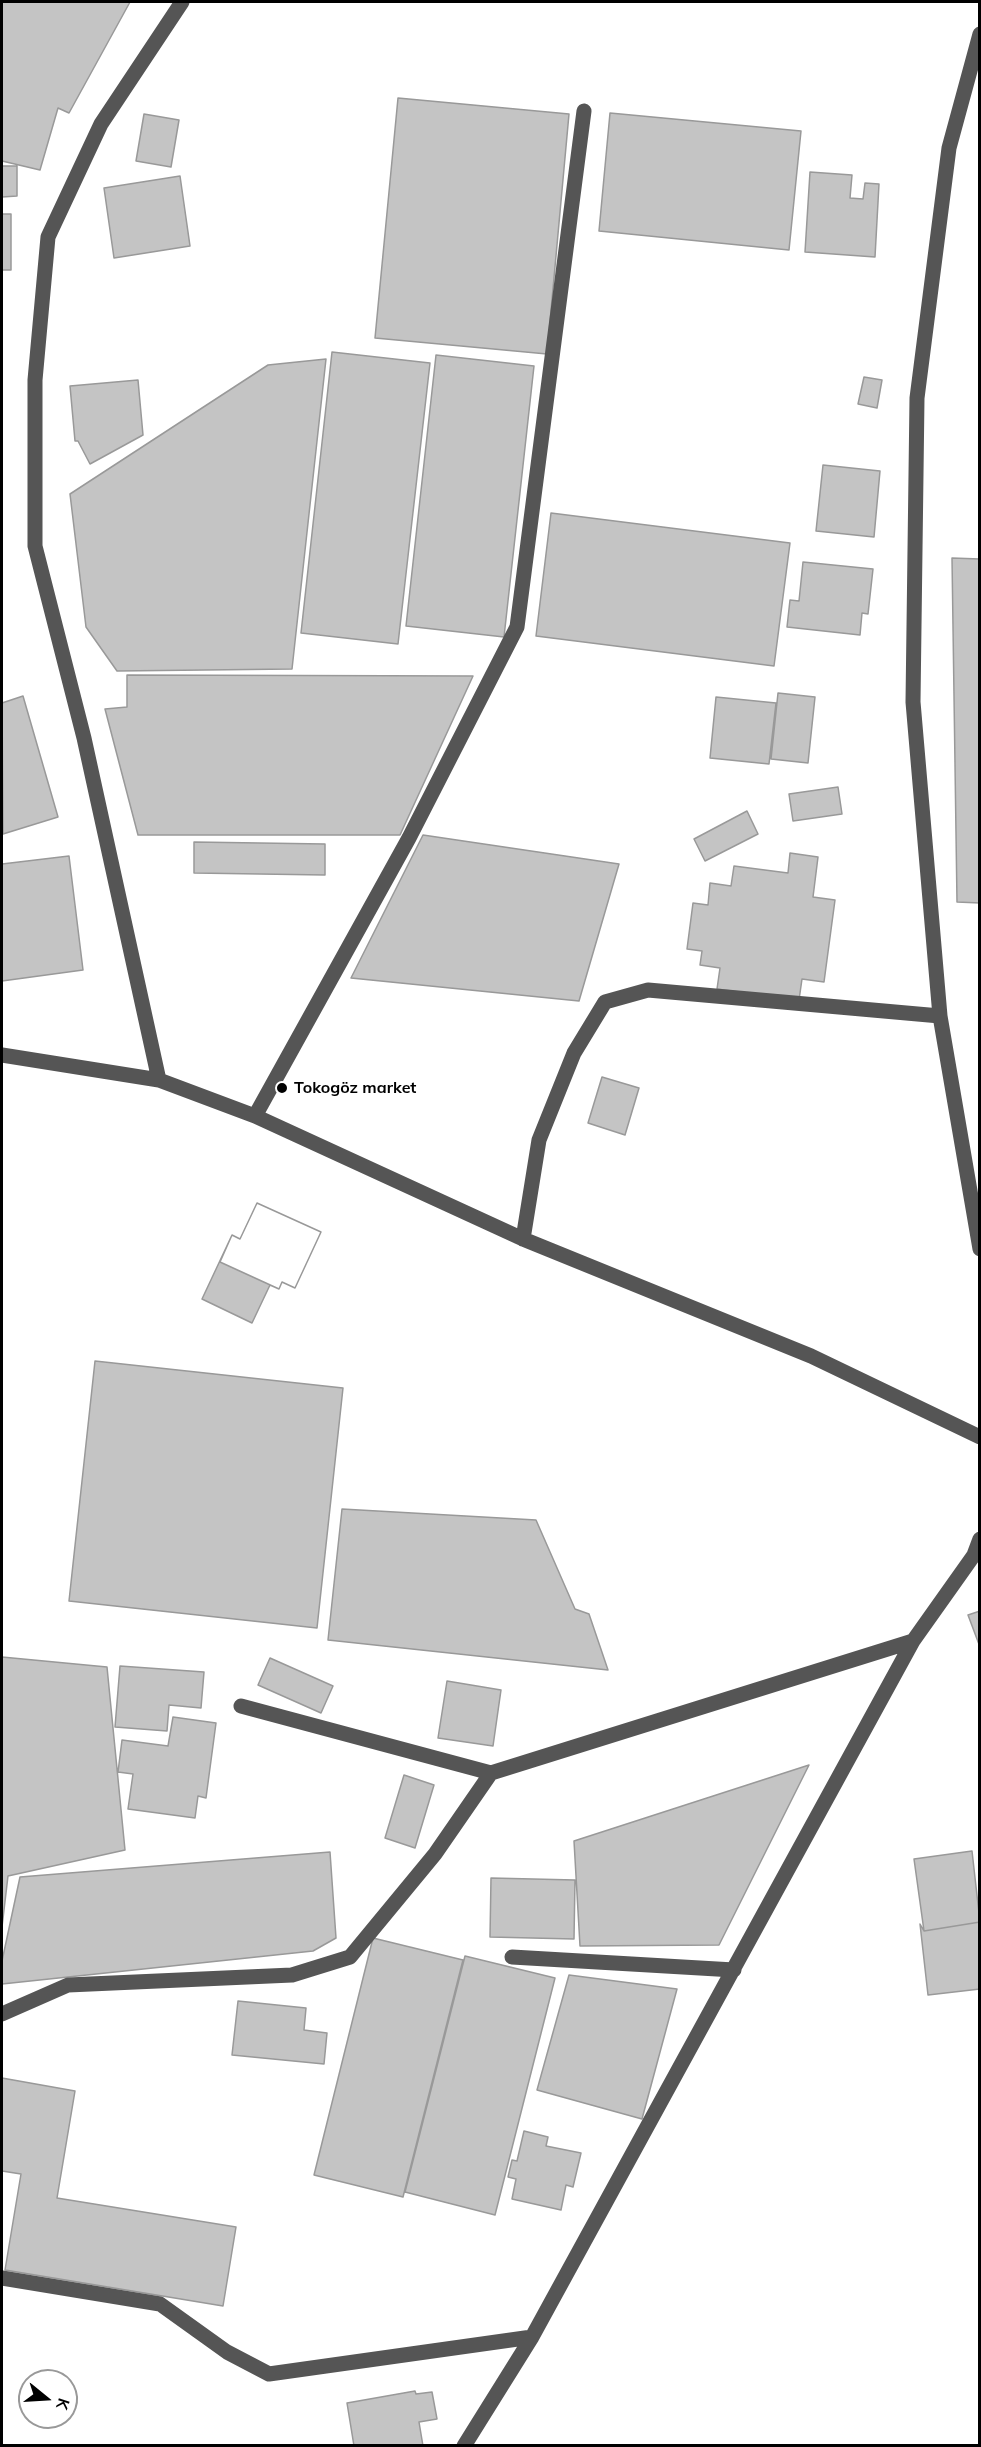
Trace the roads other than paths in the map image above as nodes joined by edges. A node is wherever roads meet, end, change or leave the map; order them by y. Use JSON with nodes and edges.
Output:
{"nodes":[{"id":1,"x":182,"y":2,"type":"edge"},
{"id":2,"x":980,"y":34,"type":"edge"},
{"id":3,"x":584,"y":111,"type":"dead end"},
{"id":4,"x":940,"y":1016,"type":"junction"},
{"id":5,"x":2,"y":1055,"type":"edge"},
{"id":6,"x":159,"y":1080,"type":"junction"},
{"id":7,"x":255,"y":1116,"type":"junction"},
{"id":8,"x":523,"y":1239,"type":"junction"},
{"id":9,"x":980,"y":1249,"type":"edge"},
{"id":10,"x":980,"y":1437,"type":"edge"},
{"id":11,"x":980,"y":1539,"type":"edge"},
{"id":12,"x":977,"y":1553,"type":"edge"},
{"id":13,"x":913,"y":1641,"type":"junction"},
{"id":14,"x":241,"y":1706,"type":"dead end"},
{"id":15,"x":491,"y":1773,"type":"junction"},
{"id":16,"x":512,"y":1958,"type":"dead end"},
{"id":17,"x":734,"y":1970,"type":"junction"},
{"id":18,"x":2,"y":2014,"type":"edge"},
{"id":19,"x":2,"y":2278,"type":"edge"},
{"id":20,"x":532,"y":2337,"type":"junction"},
{"id":21,"x":464,"y":2445,"type":"edge"}],
"edges":[{"from":1,"to":6,"type":"street"},
{"from":2,"to":4,"type":"street"},
{"from":3,"to":7,"type":"street"},
{"from":4,"to":8,"type":"street"},
{"from":4,"to":9,"type":"street"},
{"from":5,"to":6,"type":"street"},
{"from":6,"to":7,"type":"street"},
{"from":7,"to":8,"type":"street"},
{"from":8,"to":10,"type":"street"},
{"from":11,"to":12,"type":"street"},
{"from":12,"to":13,"type":"street"},
{"from":13,"to":15,"type":"street"},
{"from":13,"to":17,"type":"street"},
{"from":14,"to":15,"type":"street"},
{"from":15,"to":18,"type":"street"},
{"from":16,"to":17,"type":"street"},
{"from":17,"to":20,"type":"street"},
{"from":19,"to":20,"type":"street"},
{"from":20,"to":21,"type":"street"}]}
